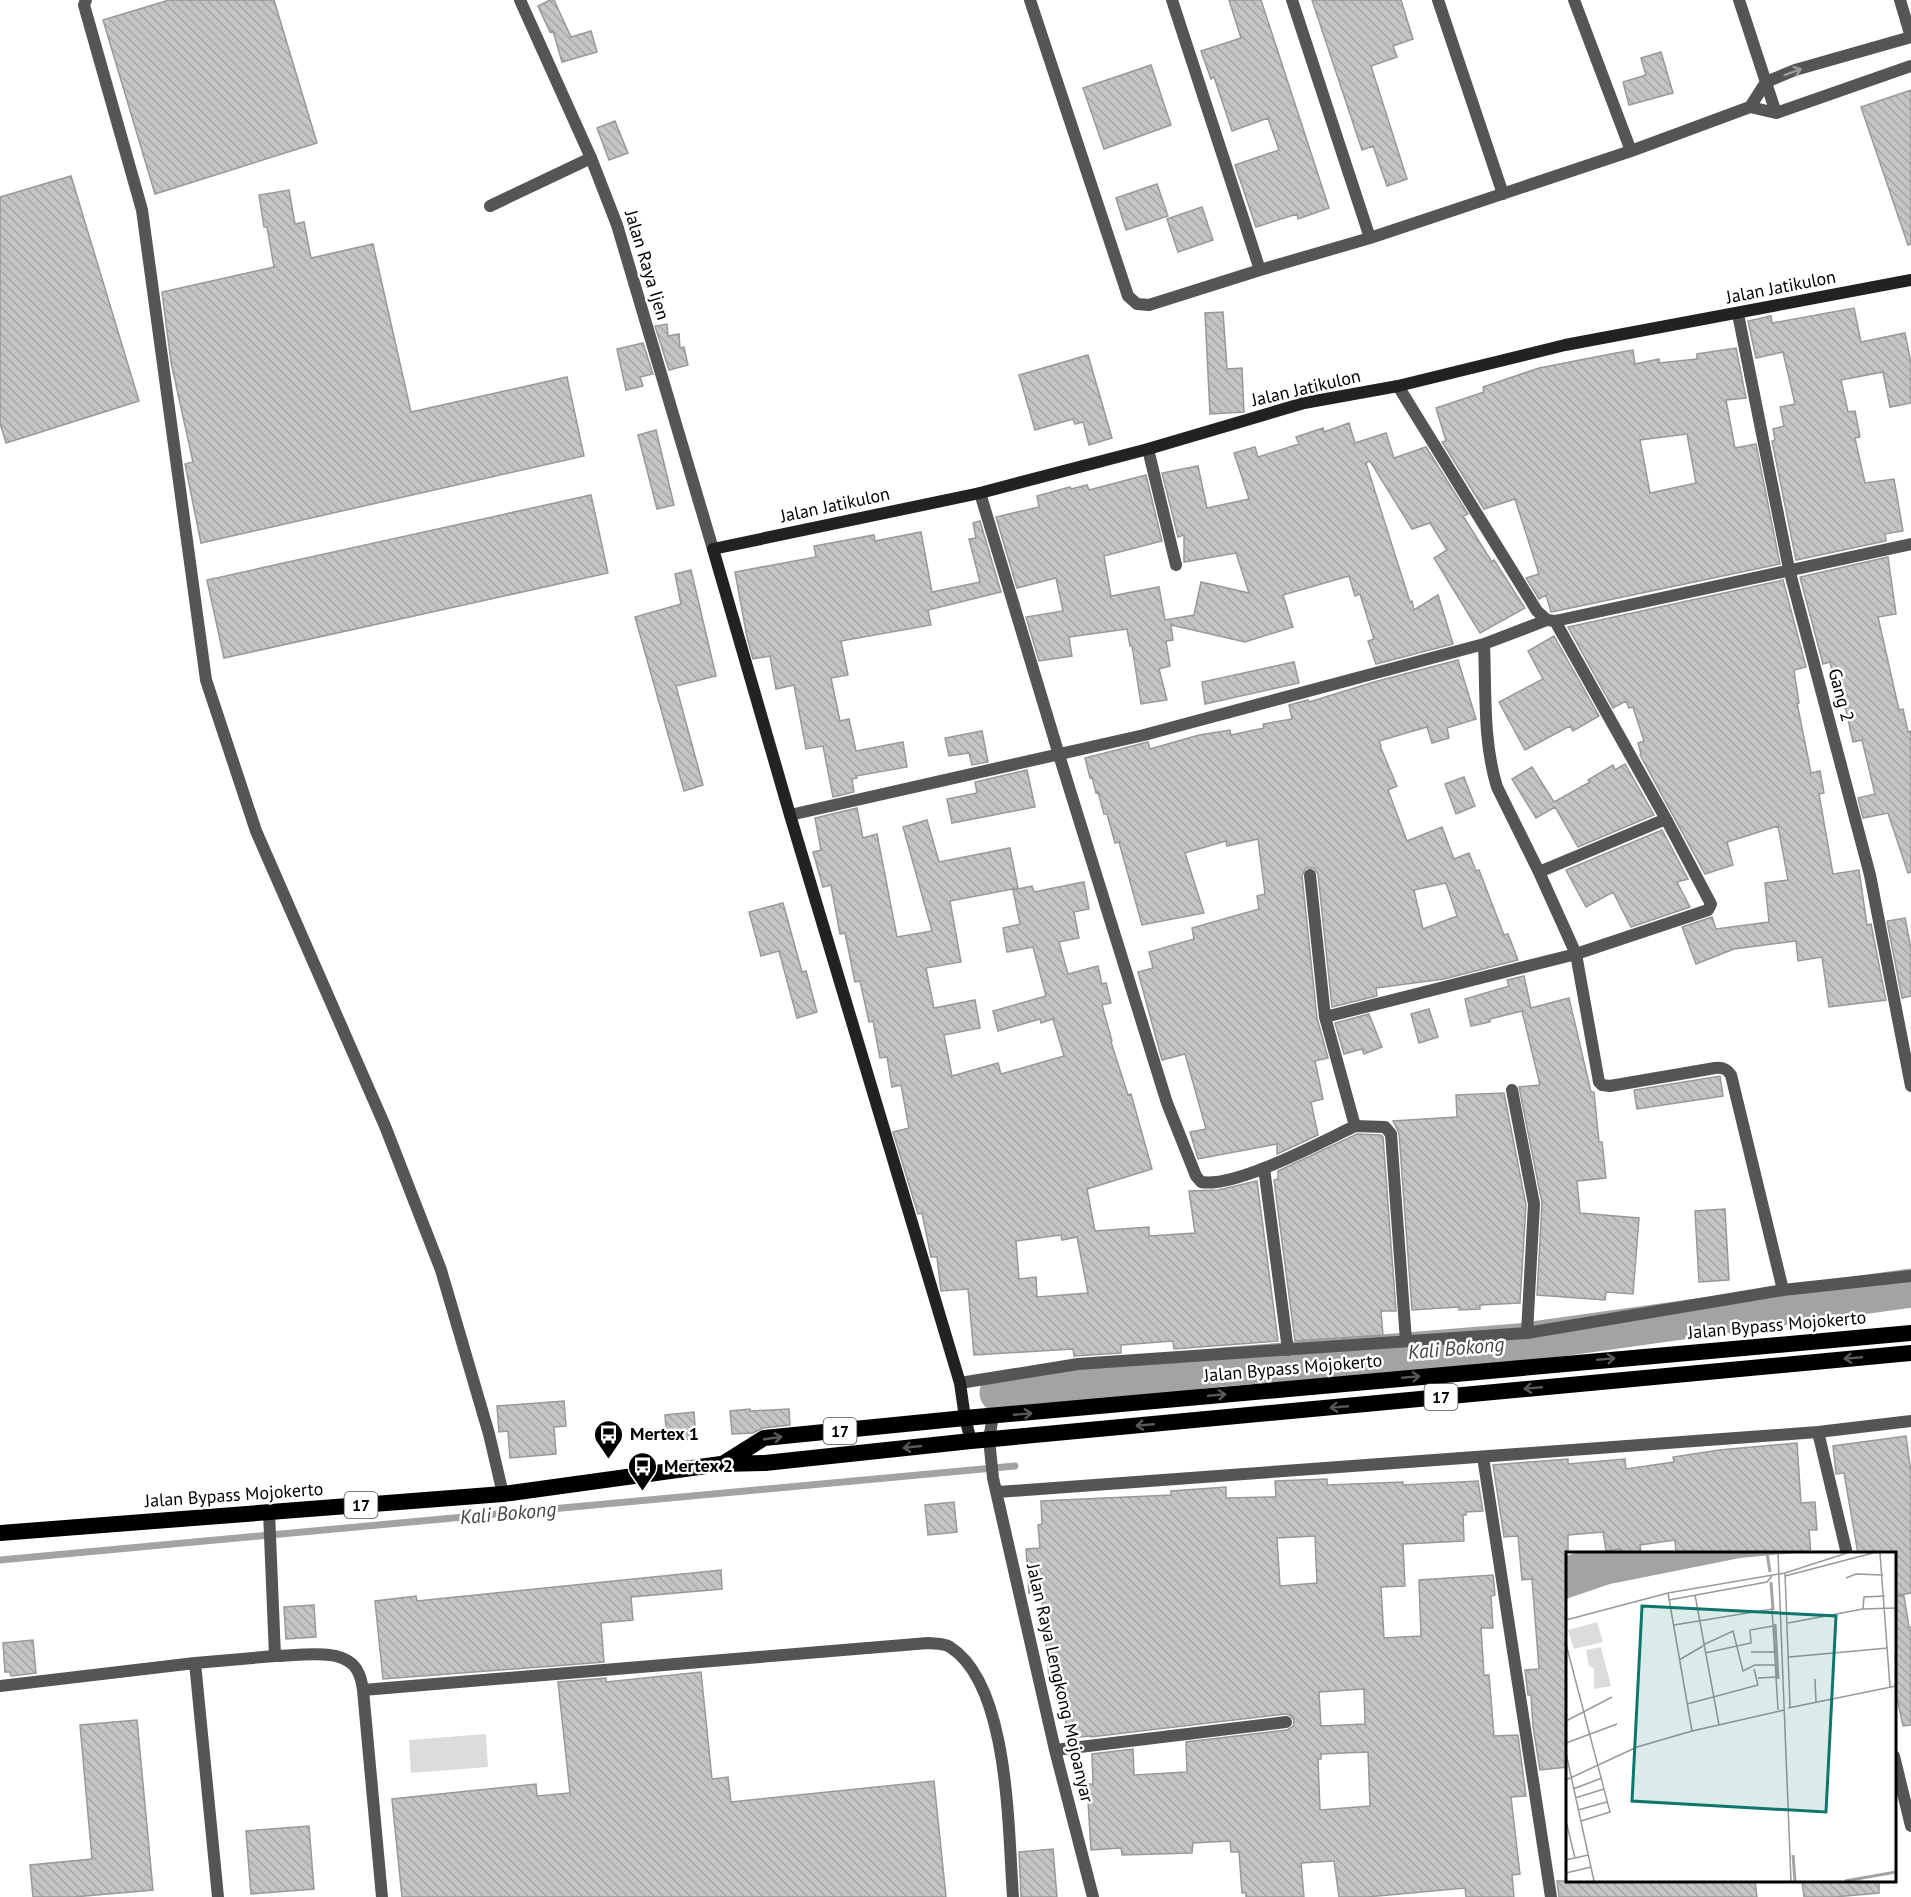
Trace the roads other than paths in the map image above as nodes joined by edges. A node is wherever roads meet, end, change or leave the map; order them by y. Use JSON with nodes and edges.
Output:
{"nodes":[{"id":1,"x":86,"y":0,"type":"edge"},
{"id":2,"x":520,"y":0,"type":"edge"},
{"id":3,"x":1030,"y":0,"type":"edge"},
{"id":4,"x":1172,"y":0,"type":"edge"},
{"id":5,"x":1292,"y":0,"type":"edge"},
{"id":6,"x":1438,"y":0,"type":"edge"},
{"id":7,"x":1574,"y":0,"type":"edge"},
{"id":8,"x":1739,"y":0,"type":"edge"},
{"id":9,"x":1900,"y":0,"type":"edge"},
{"id":10,"x":1911,"y":37,"type":"edge"},
{"id":11,"x":1911,"y":66,"type":"edge"},
{"id":12,"x":1766,"y":82,"type":"junction"},
{"id":13,"x":1750,"y":107,"type":"junction"},
{"id":14,"x":1776,"y":113,"type":"junction"},
{"id":15,"x":1631,"y":151,"type":"junction"},
{"id":16,"x":591,"y":158,"type":"junction"},
{"id":17,"x":1503,"y":194,"type":"junction"},
{"id":18,"x":490,"y":206,"type":"dead end"},
{"id":19,"x":1370,"y":238,"type":"junction"},
{"id":20,"x":1260,"y":270,"type":"junction"},
{"id":21,"x":1911,"y":280,"type":"edge"},
{"id":22,"x":1738,"y":314,"type":"junction"},
{"id":23,"x":1398,"y":386,"type":"junction"},
{"id":24,"x":1148,"y":449,"type":"junction"},
{"id":25,"x":980,"y":493,"type":"junction"},
{"id":26,"x":1911,"y":544,"type":"edge"},
{"id":27,"x":713,"y":549,"type":"junction"},
{"id":28,"x":1176,"y":565,"type":"dead end"},
{"id":29,"x":1789,"y":569,"type":"junction"},
{"id":30,"x":1551,"y":620,"type":"junction"},
{"id":31,"x":1484,"y":644,"type":"junction"},
{"id":32,"x":1059,"y":755,"type":"junction"},
{"id":33,"x":790,"y":815,"type":"junction"},
{"id":34,"x":1666,"y":819,"type":"junction"},
{"id":35,"x":1539,"y":872,"type":"junction"},
{"id":36,"x":1310,"y":875,"type":"dead end"},
{"id":37,"x":1576,"y":954,"type":"junction"},
{"id":38,"x":1325,"y":1017,"type":"junction"},
{"id":39,"x":1911,"y":1086,"type":"edge"},
{"id":40,"x":1512,"y":1090,"type":"dead end"},
{"id":41,"x":1355,"y":1126,"type":"junction"},
{"id":42,"x":1264,"y":1168,"type":"junction"},
{"id":43,"x":1911,"y":1276,"type":"edge"},
{"id":44,"x":1783,"y":1290,"type":"junction"},
{"id":45,"x":1911,"y":1332,"type":"edge"},
{"id":46,"x":1527,"y":1333,"type":"junction"},
{"id":47,"x":1406,"y":1341,"type":"junction"},
{"id":48,"x":1288,"y":1350,"type":"junction"},
{"id":49,"x":1911,"y":1353,"type":"edge"},
{"id":50,"x":960,"y":1383,"type":"junction"},
{"id":51,"x":993,"y":1416,"type":"junction"},
{"id":52,"x":965,"y":1418,"type":"junction"},
{"id":53,"x":1911,"y":1421,"type":"edge"},
{"id":54,"x":1818,"y":1432,"type":"junction"},
{"id":55,"x":971,"y":1441,"type":"junction"},
{"id":56,"x":989,"y":1445,"type":"junction"},
{"id":57,"x":1483,"y":1457,"type":"junction"},
{"id":58,"x":721,"y":1464,"type":"junction"},
{"id":59,"x":998,"y":1492,"type":"junction"},
{"id":60,"x":503,"y":1494,"type":"junction"},
{"id":61,"x":269,"y":1520,"type":"junction"},
{"id":62,"x":0,"y":1533,"type":"edge"},
{"id":63,"x":1847,"y":1552,"type":"edge"},
{"id":64,"x":275,"y":1656,"type":"junction"},
{"id":65,"x":195,"y":1664,"type":"junction"},
{"id":66,"x":0,"y":1686,"type":"edge"},
{"id":67,"x":363,"y":1690,"type":"junction"},
{"id":68,"x":1286,"y":1722,"type":"dead end"},
{"id":69,"x":1055,"y":1750,"type":"junction"},
{"id":70,"x":1896,"y":1764,"type":"edge"},
{"id":71,"x":1911,"y":1826,"type":"edge"},
{"id":72,"x":218,"y":1897,"type":"edge"},
{"id":73,"x":382,"y":1897,"type":"edge"},
{"id":74,"x":1013,"y":1897,"type":"edge"},
{"id":75,"x":1093,"y":1897,"type":"edge"},
{"id":76,"x":1551,"y":1897,"type":"edge"}],
"edges":[{"from":1,"to":60,"type":"street"},
{"from":2,"to":16,"type":"street","name":"Jalan Raya Ijen"},
{"from":3,"to":20,"type":"street"},
{"from":4,"to":20,"type":"street"},
{"from":5,"to":19,"type":"street"},
{"from":6,"to":17,"type":"street"},
{"from":7,"to":15,"type":"street"},
{"from":8,"to":12,"type":"street"},
{"from":9,"to":10,"type":"street"},
{"from":12,"to":10,"type":"street","one_way":true},
{"from":11,"to":14,"type":"street"},
{"from":12,"to":13,"type":"street"},
{"from":12,"to":14,"type":"street"},
{"from":13,"to":14,"type":"street"},
{"from":13,"to":15,"type":"street"},
{"from":15,"to":17,"type":"street"},
{"from":16,"to":18,"type":"street"},
{"from":16,"to":27,"type":"street","name":"Jalan Raya Ijen"},
{"from":17,"to":19,"type":"street"},
{"from":19,"to":20,"type":"street"},
{"from":21,"to":22,"type":"main road","name":"Jalan Jatikulon"},
{"from":22,"to":23,"type":"main road","name":"Jalan Jatikulon"},
{"from":22,"to":29,"type":"street","name":"Gang 2"},
{"from":23,"to":24,"type":"main road","name":"Jalan Jatikulon"},
{"from":23,"to":30,"type":"street"},
{"from":24,"to":25,"type":"main road","name":"Jalan Jatikulon"},
{"from":24,"to":28,"type":"street"},
{"from":25,"to":27,"type":"main road","name":"Jalan Jatikulon"},
{"from":25,"to":32,"type":"street"},
{"from":26,"to":29,"type":"street"},
{"from":27,"to":33,"type":"main road"},
{"from":29,"to":30,"type":"street"},
{"from":29,"to":39,"type":"street","name":"Gang 2"},
{"from":30,"to":31,"type":"street"},
{"from":30,"to":34,"type":"street"},
{"from":31,"to":32,"type":"street"},
{"from":31,"to":35,"type":"street"},
{"from":32,"to":33,"type":"street"},
{"from":32,"to":42,"type":"street"},
{"from":33,"to":50,"type":"main road"},
{"from":34,"to":35,"type":"street"},
{"from":34,"to":37,"type":"street"},
{"from":35,"to":37,"type":"street"},
{"from":36,"to":38,"type":"street"},
{"from":37,"to":38,"type":"street"},
{"from":37,"to":44,"type":"street"},
{"from":38,"to":41,"type":"street"},
{"from":40,"to":46,"type":"street"},
{"from":41,"to":42,"type":"street"},
{"from":41,"to":47,"type":"street"},
{"from":42,"to":48,"type":"street"},
{"from":43,"to":44,"type":"street"},
{"from":44,"to":46,"type":"street"},
{"from":51,"to":45,"type":"highway","name":"Jalan Bypass Mojokerto","number":"17","one_way":true},
{"from":46,"to":47,"type":"street"},
{"from":47,"to":48,"type":"street"},
{"from":48,"to":50,"type":"street"},
{"from":49,"to":56,"type":"highway","name":"Jalan Bypass Mojokerto","number":"17","one_way":true},
{"from":50,"to":52,"type":"main road"},
{"from":51,"to":52,"type":"highway","name":"Jalan Bypass Mojokerto","number":"17"},
{"from":51,"to":56,"type":"street","name":"Jalan Raya Lengkong Mojoanyar"},
{"from":52,"to":55,"type":"main road"},
{"from":58,"to":52,"type":"highway","name":"Jalan Bypass Mojokerto","number":"17","one_way":true},
{"from":53,"to":54,"type":"street"},
{"from":54,"to":57,"type":"street"},
{"from":54,"to":63,"type":"street"},
{"from":55,"to":56,"type":"highway","name":"Jalan Bypass Mojokerto","number":"17"},
{"from":55,"to":58,"type":"highway","name":"Jalan Bypass Mojokerto","number":"17","one_way":true},
{"from":56,"to":59,"type":"street","name":"Jalan Raya Lengkong Mojoanyar"},
{"from":57,"to":59,"type":"street"},
{"from":57,"to":76,"type":"street"},
{"from":58,"to":60,"type":"highway","name":"Jalan Bypass Mojokerto","number":"17"},
{"from":59,"to":69,"type":"street","name":"Jalan Raya Lengkong Mojoanyar"},
{"from":60,"to":61,"type":"highway","name":"Jalan Bypass Mojokerto","number":"17"},
{"from":61,"to":62,"type":"highway","name":"Jalan Bypass Mojokerto","number":"17"},
{"from":61,"to":64,"type":"street"},
{"from":64,"to":65,"type":"street"},
{"from":64,"to":67,"type":"street"},
{"from":65,"to":66,"type":"street"},
{"from":65,"to":72,"type":"street"},
{"from":67,"to":73,"type":"street"},
{"from":67,"to":74,"type":"street"},
{"from":68,"to":69,"type":"street"},
{"from":69,"to":75,"type":"street","name":"Jalan Raya Lengkong Mojoanyar"},
{"from":70,"to":71,"type":"street"}]}
